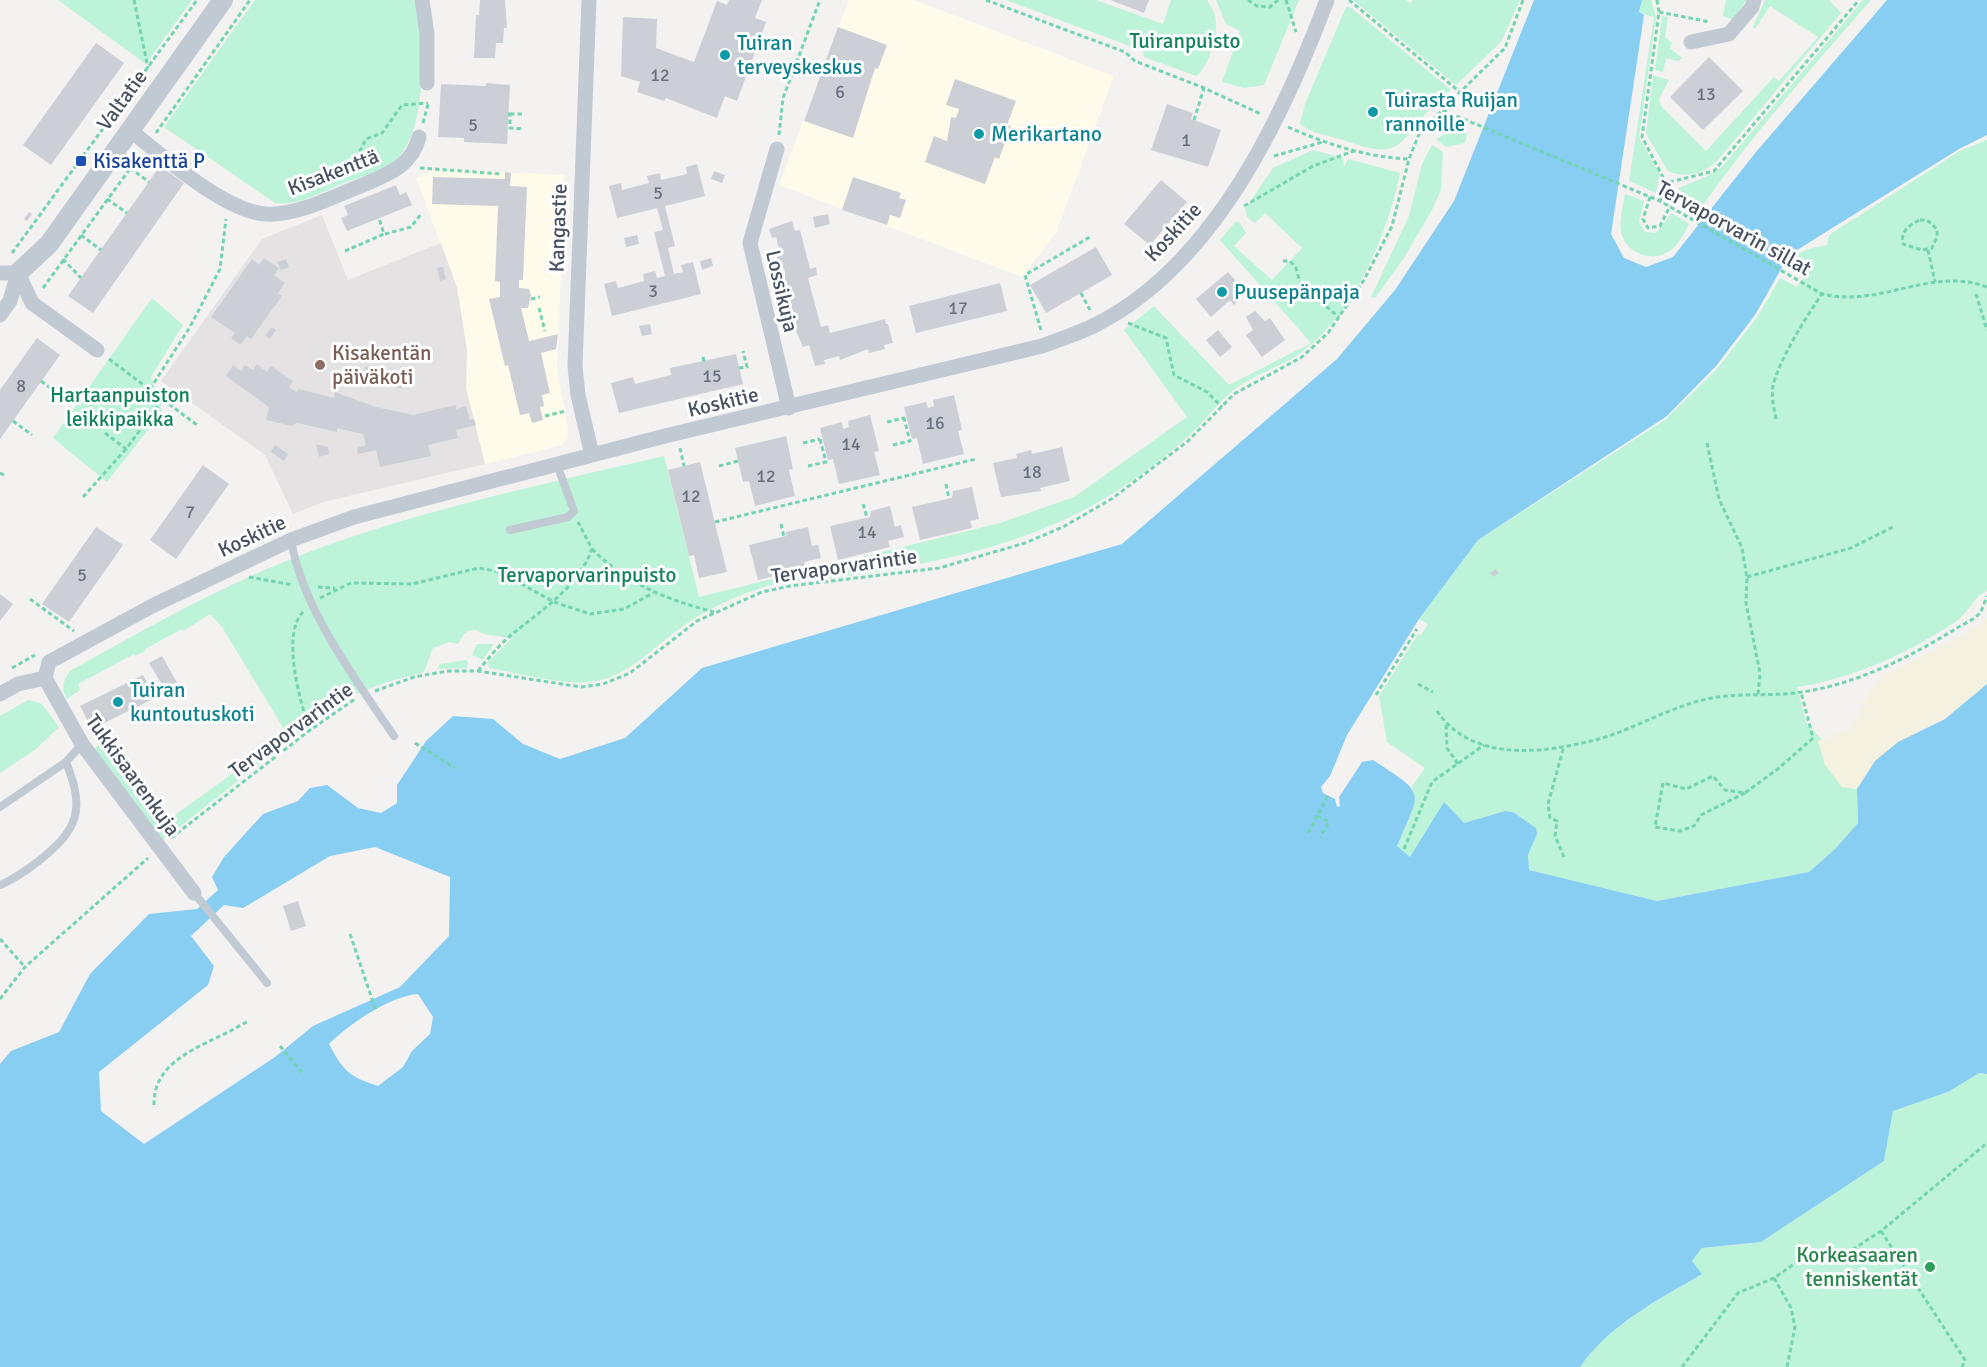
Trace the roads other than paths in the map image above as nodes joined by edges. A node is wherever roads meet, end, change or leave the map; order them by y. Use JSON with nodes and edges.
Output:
{"nodes":[{"id":1,"x":223,"y":0,"type":"edge"},
{"id":2,"x":422,"y":0,"type":"edge"},
{"id":3,"x":589,"y":0,"type":"edge"},
{"id":4,"x":1327,"y":0,"type":"edge"},
{"id":5,"x":1754,"y":0,"type":"edge"},
{"id":6,"x":1691,"y":42,"type":"dead end"},
{"id":7,"x":428,"y":83,"type":"road end"},
{"id":8,"x":130,"y":130,"type":"junction"},
{"id":9,"x":419,"y":137,"type":"road end"},
{"id":10,"x":777,"y":149,"type":"road end"},
{"id":11,"x":9,"y":267,"type":"edge"},
{"id":12,"x":0,"y":315,"type":"edge"},
{"id":13,"x":97,"y":350,"type":"road end"},
{"id":14,"x":789,"y":408,"type":"junction"},
{"id":15,"x":592,"y":455,"type":"junction"},
{"id":16,"x":560,"y":473,"type":"dead end"},
{"id":17,"x":510,"y":530,"type":"dead end"},
{"id":18,"x":291,"y":540,"type":"junction"},
{"id":19,"x":45,"y":678,"type":"junction"},
{"id":20,"x":0,"y":694,"type":"edge"},
{"id":21,"x":394,"y":736,"type":"dead end"},
{"id":22,"x":82,"y":744,"type":"junction"},
{"id":23,"x":66,"y":762,"type":"junction"},
{"id":24,"x":0,"y":807,"type":"edge"},
{"id":25,"x":0,"y":885,"type":"edge"},
{"id":26,"x":194,"y":892,"type":"joint"},
{"id":27,"x":267,"y":983,"type":"dead end"}],
"edges":[{"from":1,"to":8,"type":"street","name":"Valtatie"},
{"from":2,"to":7,"type":"street"},
{"from":3,"to":15,"type":"street","name":"Kangastie"},
{"from":4,"to":14,"type":"street","name":"Koskitie"},
{"from":5,"to":6,"type":"street"},
{"from":8,"to":9,"type":"street","name":"Kisakenttä"},
{"from":8,"to":11,"type":"street","name":"Valtatie"},
{"from":10,"to":14,"type":"street","name":"Lossikuja"},
{"from":11,"to":12,"type":"street"},
{"from":11,"to":13,"type":"street"},
{"from":14,"to":15,"type":"street","name":"Koskitie"},
{"from":15,"to":18,"type":"street","name":"Koskitie"},
{"from":16,"to":17,"type":"lane"},
{"from":18,"to":19,"type":"street","name":"Koskitie"},
{"from":18,"to":21,"type":"lane"},
{"from":19,"to":20,"type":"street"},
{"from":19,"to":22,"type":"street","name":"Tukkisaarenkuja"},
{"from":22,"to":23,"type":"lane"},
{"from":22,"to":26,"type":"street","name":"Tukkisaarenkuja"},
{"from":23,"to":24,"type":"lane"},
{"from":23,"to":25,"type":"lane"},
{"from":26,"to":27,"type":"lane"}]}
